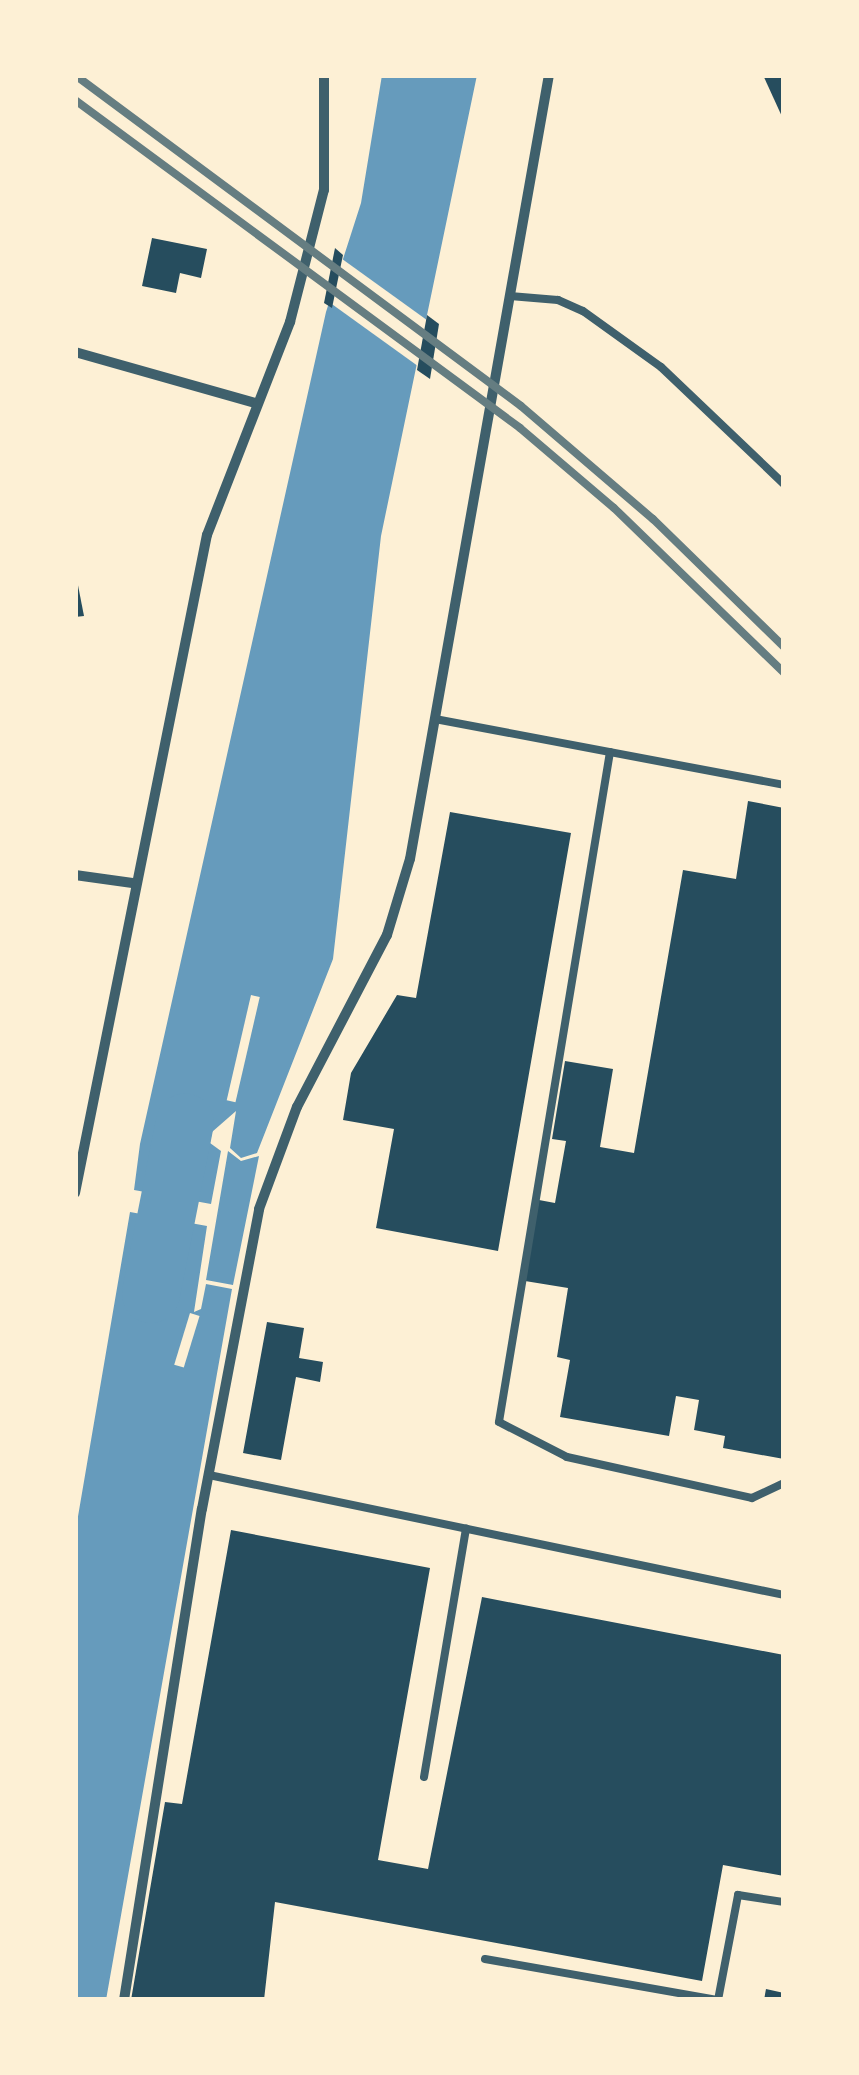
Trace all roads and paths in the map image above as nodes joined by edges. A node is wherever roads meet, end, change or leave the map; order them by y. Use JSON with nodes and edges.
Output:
{"nodes":[{"id":1,"x":324,"y":75,"type":"edge"},
{"id":2,"x":549,"y":75,"type":"edge"},
{"id":3,"x":510,"y":296,"type":"junction"},
{"id":4,"x":75,"y":352,"type":"edge"},
{"id":5,"x":254,"y":403,"type":"junction"},
{"id":6,"x":784,"y":484,"type":"edge"},
{"id":7,"x":435,"y":719,"type":"junction"},
{"id":8,"x":610,"y":752,"type":"junction"},
{"id":9,"x":784,"y":784,"type":"edge"},
{"id":10,"x":75,"y":874,"type":"edge"},
{"id":11,"x":132,"y":883,"type":"junction"},
{"id":12,"x":75,"y":1193,"type":"edge"},
{"id":13,"x":209,"y":1475,"type":"junction"},
{"id":14,"x":784,"y":1483,"type":"edge"},
{"id":15,"x":466,"y":1529,"type":"junction"},
{"id":16,"x":784,"y":1595,"type":"edge"},
{"id":17,"x":424,"y":1777,"type":"dead end"},
{"id":18,"x":784,"y":1902,"type":"edge"},
{"id":19,"x":485,"y":1959,"type":"dead end"},
{"id":20,"x":124,"y":2000,"type":"edge"}],
"edges":[{"from":1,"to":5,"type":"street"},
{"from":2,"to":3,"type":"street"},
{"from":3,"to":6,"type":"lane"},
{"from":3,"to":7,"type":"street"},
{"from":4,"to":5,"type":"street"},
{"from":5,"to":11,"type":"street"},
{"from":7,"to":8,"type":"lane"},
{"from":7,"to":13,"type":"street"},
{"from":8,"to":9,"type":"lane"},
{"from":8,"to":14,"type":"lane"},
{"from":10,"to":11,"type":"street"},
{"from":11,"to":12,"type":"street"},
{"from":13,"to":15,"type":"lane"},
{"from":13,"to":20,"type":"street"},
{"from":15,"to":16,"type":"lane"},
{"from":15,"to":17,"type":"lane"},
{"from":18,"to":19,"type":"lane"}]}
